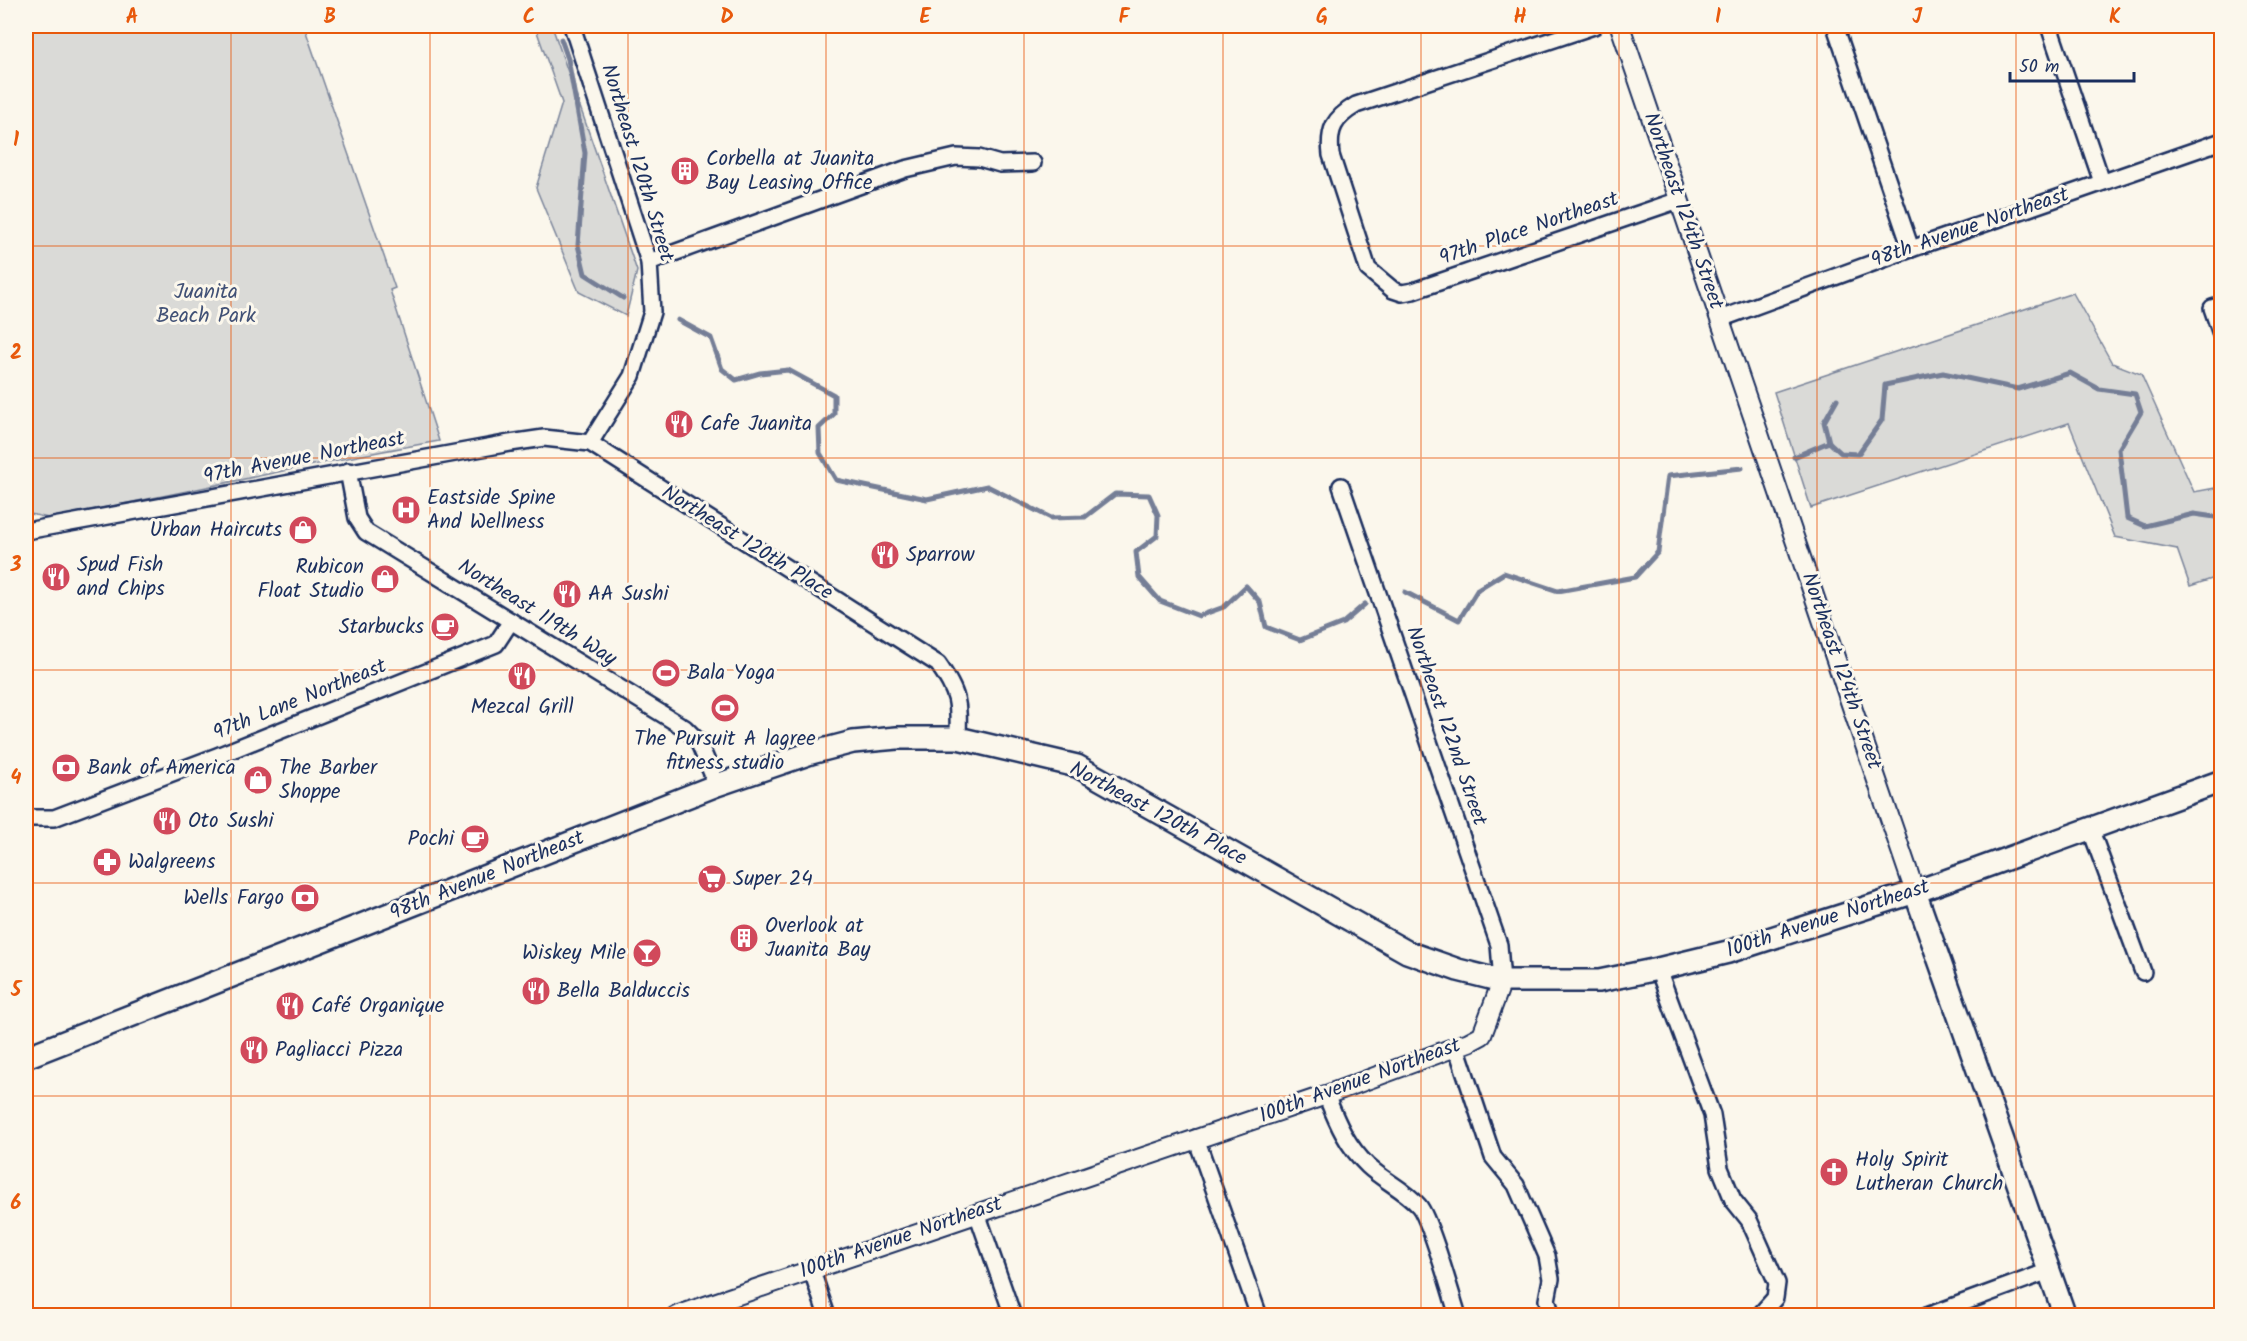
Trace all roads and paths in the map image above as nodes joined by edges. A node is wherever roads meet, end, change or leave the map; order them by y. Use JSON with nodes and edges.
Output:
{"nodes":[{"id":1,"x":572,"y":26,"type":"edge"},
{"id":2,"x":1594,"y":26,"type":"edge"},
{"id":3,"x":1620,"y":26,"type":"edge"},
{"id":4,"x":1835,"y":26,"type":"edge"},
{"id":5,"x":2049,"y":26,"type":"edge"},
{"id":6,"x":2222,"y":141,"type":"edge"},
{"id":7,"x":1034,"y":163,"type":"dead end"},
{"id":8,"x":2102,"y":182,"type":"junction"},
{"id":9,"x":1679,"y":200,"type":"junction"},
{"id":10,"x":1911,"y":249,"type":"junction"},
{"id":11,"x":649,"y":262,"type":"junction"},
{"id":12,"x":2222,"y":305,"type":"edge"},
{"id":13,"x":1720,"y":319,"type":"junction"},
{"id":14,"x":2222,"y":337,"type":"edge"},
{"id":15,"x":590,"y":443,"type":"junction"},
{"id":16,"x":348,"y":471,"type":"junction"},
{"id":17,"x":1341,"y":486,"type":"dead end"},
{"id":18,"x":26,"y":531,"type":"edge"},
{"id":19,"x":511,"y":621,"type":"junction"},
{"id":20,"x":958,"y":738,"type":"junction"},
{"id":21,"x":2222,"y":781,"type":"edge"},
{"id":22,"x":717,"y":785,"type":"junction"},
{"id":23,"x":26,"y":818,"type":"edge"},
{"id":24,"x":2091,"y":828,"type":"junction"},
{"id":25,"x":1914,"y":891,"type":"junction"},
{"id":26,"x":1658,"y":969,"type":"junction"},
{"id":27,"x":2143,"y":972,"type":"dead end"},
{"id":28,"x":1502,"y":981,"type":"junction"},
{"id":29,"x":1456,"y":1046,"type":"junction"},
{"id":30,"x":26,"y":1057,"type":"edge"},
{"id":31,"x":1326,"y":1095,"type":"junction"},
{"id":32,"x":1196,"y":1138,"type":"junction"},
{"id":33,"x":977,"y":1213,"type":"junction"},
{"id":34,"x":811,"y":1268,"type":"junction"},
{"id":35,"x":2049,"y":1271,"type":"junction"},
{"id":36,"x":676,"y":1316,"type":"edge"},
{"id":37,"x":827,"y":1316,"type":"edge"},
{"id":38,"x":1013,"y":1316,"type":"edge"},
{"id":39,"x":1260,"y":1316,"type":"edge"},
{"id":40,"x":1458,"y":1316,"type":"edge"},
{"id":41,"x":1552,"y":1316,"type":"edge"},
{"id":42,"x":1759,"y":1316,"type":"edge"},
{"id":43,"x":1927,"y":1316,"type":"edge"},
{"id":44,"x":2065,"y":1316,"type":"edge"}],
"edges":[{"from":1,"to":11,"type":"street","name":"Northeast 120th Street"},
{"from":2,"to":9,"type":"street","name":"97th Place Northeast"},
{"from":3,"to":9,"type":"street","name":"Northeast 124th Street"},
{"from":4,"to":10,"type":"street"},
{"from":5,"to":8,"type":"street"},
{"from":6,"to":8,"type":"street","name":"98th Avenue Northeast"},
{"from":7,"to":11,"type":"street"},
{"from":8,"to":10,"type":"street","name":"98th Avenue Northeast"},
{"from":9,"to":13,"type":"street","name":"Northeast 124th Street"},
{"from":10,"to":13,"type":"street","name":"98th Avenue Northeast"},
{"from":11,"to":15,"type":"street","name":"Northeast 120th Street"},
{"from":12,"to":14,"type":"street"},
{"from":13,"to":25,"type":"street","name":"Northeast 124th Street"},
{"from":15,"to":16,"type":"street","name":"97th Avenue Northeast"},
{"from":15,"to":20,"type":"street","name":"Northeast 120th Place"},
{"from":16,"to":18,"type":"street","name":"97th Avenue Northeast"},
{"from":16,"to":19,"type":"street","name":"Northeast 119th Way"},
{"from":17,"to":28,"type":"street","name":"Northeast 122nd Street"},
{"from":19,"to":22,"type":"street","name":"Northeast 119th Way"},
{"from":19,"to":23,"type":"street","name":"97th Lane Northeast"},
{"from":20,"to":22,"type":"main road","name":"98th Avenue Northeast"},
{"from":20,"to":28,"type":"main road","name":"Northeast 120th Place"},
{"from":21,"to":24,"type":"main road","name":"100th Avenue Northeast"},
{"from":22,"to":30,"type":"main road","name":"98th Avenue Northeast"},
{"from":24,"to":25,"type":"main road","name":"100th Avenue Northeast"},
{"from":24,"to":27,"type":"street"},
{"from":25,"to":26,"type":"main road","name":"100th Avenue Northeast"},
{"from":25,"to":35,"type":"main road","name":"Northeast 124th Street"},
{"from":26,"to":28,"type":"main road","name":"100th Avenue Northeast"},
{"from":26,"to":42,"type":"street"},
{"from":28,"to":29,"type":"street","name":"100th Avenue Northeast"},
{"from":29,"to":31,"type":"street","name":"100th Avenue Northeast"},
{"from":29,"to":41,"type":"street"},
{"from":31,"to":32,"type":"street","name":"100th Avenue Northeast"},
{"from":31,"to":40,"type":"street"},
{"from":32,"to":33,"type":"street","name":"100th Avenue Northeast"},
{"from":32,"to":39,"type":"street"},
{"from":33,"to":34,"type":"street","name":"100th Avenue Northeast"},
{"from":33,"to":38,"type":"street"},
{"from":34,"to":36,"type":"street","name":"100th Avenue Northeast"},
{"from":34,"to":37,"type":"street"},
{"from":35,"to":43,"type":"street"},
{"from":35,"to":44,"type":"main road","name":"Northeast 124th Street"}]}
